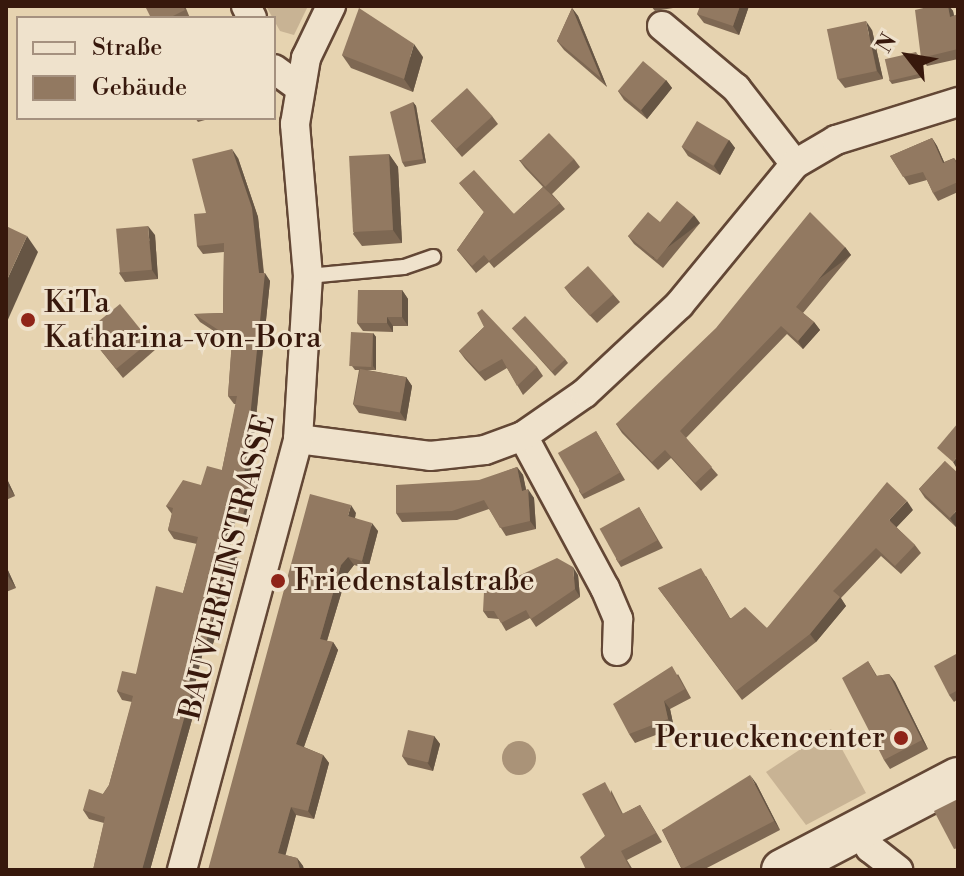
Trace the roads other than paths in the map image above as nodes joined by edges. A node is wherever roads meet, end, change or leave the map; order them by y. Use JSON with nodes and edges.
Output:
{"nodes":[{"id":1,"x":331,"y":6,"type":"edge"},
{"id":2,"x":662,"y":26,"type":"dead end"},
{"id":3,"x":276,"y":70,"type":"edge"},
{"id":4,"x":299,"y":87,"type":"junction"},
{"id":5,"x":958,"y":102,"type":"edge"},
{"id":6,"x":795,"y":164,"type":"junction"},
{"id":7,"x":433,"y":257,"type":"dead end"},
{"id":8,"x":308,"y":276,"type":"junction"},
{"id":9,"x":523,"y":436,"type":"junction"},
{"id":10,"x":298,"y":439,"type":"junction"},
{"id":11,"x":617,"y":651,"type":"dead end"},
{"id":12,"x":958,"y":778,"type":"edge"},
{"id":13,"x":861,"y":829,"type":"junction"},
{"id":14,"x":182,"y":870,"type":"edge"},
{"id":15,"x":782,"y":870,"type":"edge"},
{"id":16,"x":898,"y":870,"type":"edge"}],
"edges":[{"from":1,"to":4,"type":"street","name":"BAUVEREINSTRASSE"},
{"from":2,"to":6,"type":"street"},
{"from":3,"to":4,"type":"street"},
{"from":4,"to":8,"type":"street","name":"BAUVEREINSTRASSE"},
{"from":5,"to":6,"type":"street"},
{"from":6,"to":9,"type":"street"},
{"from":7,"to":8,"type":"lane"},
{"from":8,"to":10,"type":"street","name":"BAUVEREINSTRASSE"},
{"from":9,"to":10,"type":"street"},
{"from":9,"to":11,"type":"street"},
{"from":10,"to":14,"type":"street","name":"BAUVEREINSTRASSE"},
{"from":12,"to":13,"type":"main road"},
{"from":13,"to":15,"type":"main road"},
{"from":13,"to":16,"type":"street"}]}
